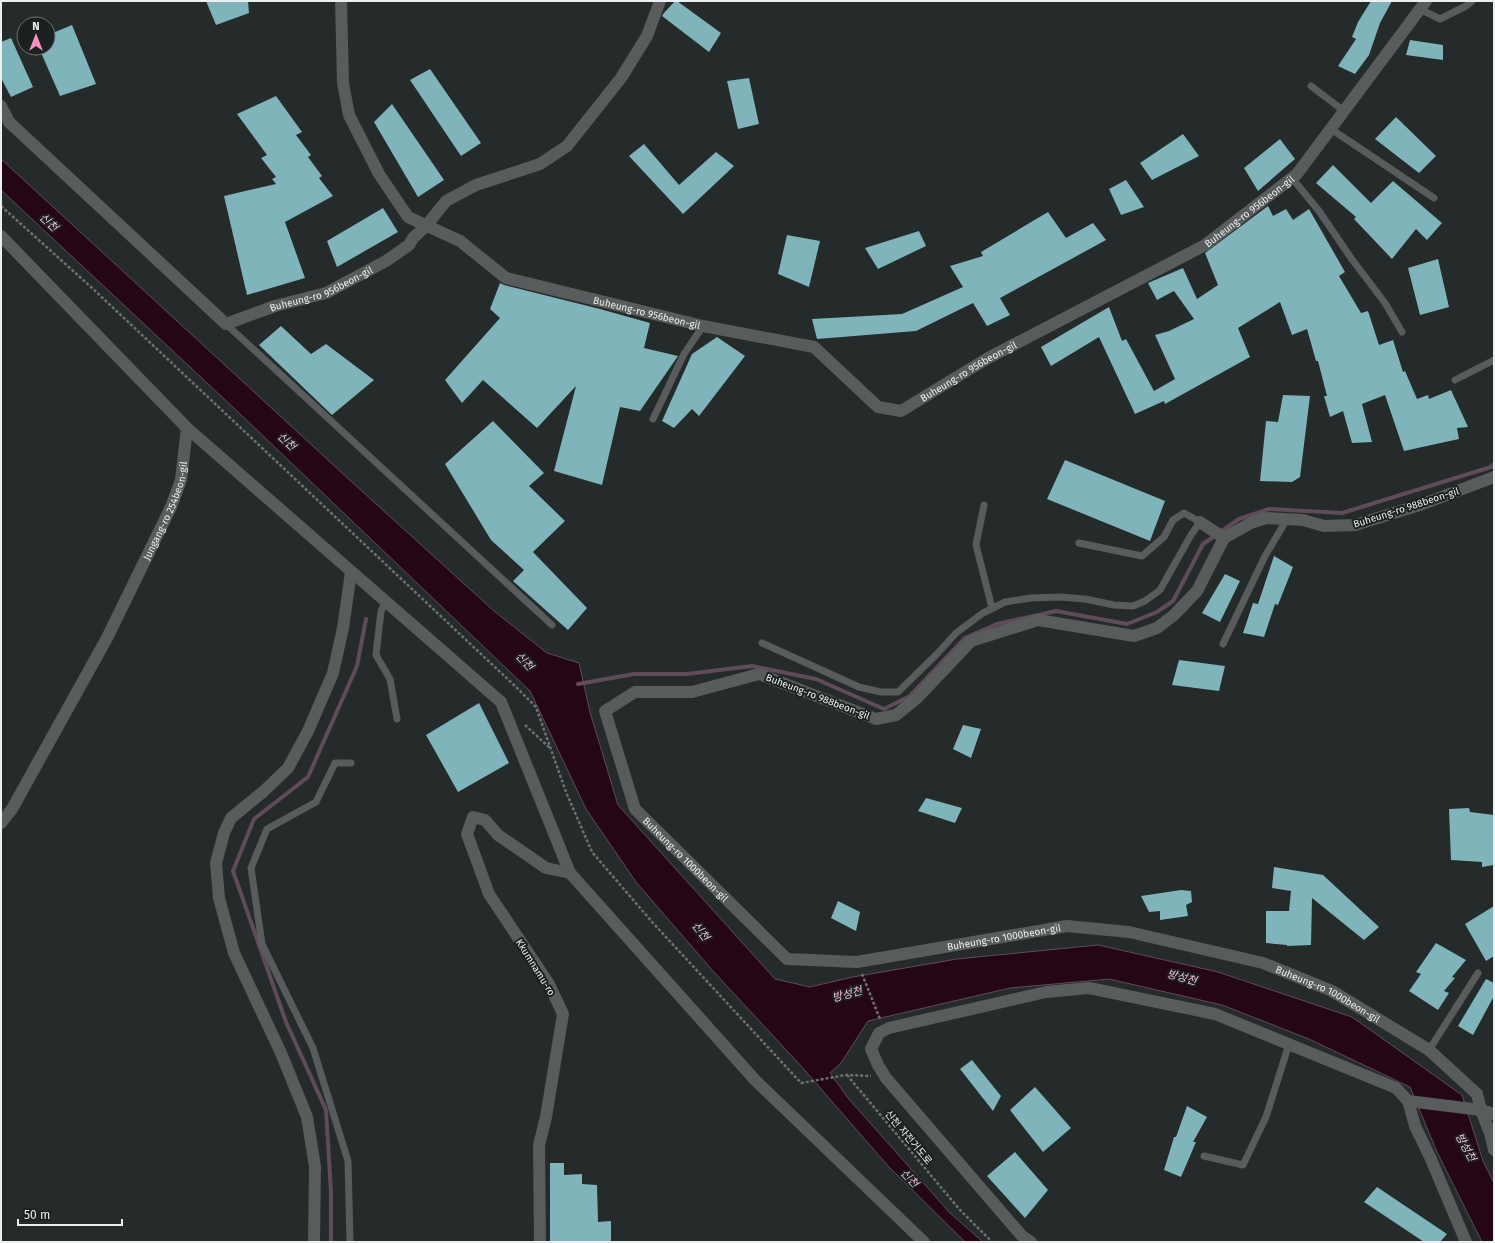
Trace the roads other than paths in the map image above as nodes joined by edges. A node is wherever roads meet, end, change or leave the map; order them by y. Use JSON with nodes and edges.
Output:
{"nodes":[{"id":1,"x":340,"y":1,"type":"edge"},
{"id":2,"x":660,"y":1,"type":"edge"},
{"id":3,"x":1472,"y":1,"type":"edge"},
{"id":4,"x":1423,"y":5,"type":"edge"},
{"id":5,"x":1311,"y":86,"type":"dead end"},
{"id":6,"x":1,"y":106,"type":"edge"},
{"id":7,"x":1344,"y":111,"type":"junction"},
{"id":8,"x":1331,"y":129,"type":"junction"},
{"id":9,"x":1292,"y":178,"type":"junction"},
{"id":10,"x":1434,"y":198,"type":"dead end"},
{"id":11,"x":426,"y":226,"type":"junction"},
{"id":12,"x":1,"y":236,"type":"edge"},
{"id":13,"x":226,"y":324,"type":"junction"},
{"id":14,"x":703,"y":326,"type":"junction"},
{"id":15,"x":1402,"y":332,"type":"dead end"},
{"id":16,"x":1494,"y":360,"type":"edge"},
{"id":17,"x":1455,"y":380,"type":"dead end"},
{"id":18,"x":653,"y":418,"type":"dead end"},
{"id":19,"x":187,"y":428,"type":"junction"},
{"id":20,"x":1494,"y":477,"type":"edge"},
{"id":21,"x":984,"y":505,"type":"dead end"},
{"id":22,"x":1288,"y":519,"type":"junction"},
{"id":23,"x":1200,"y":522,"type":"junction"},
{"id":24,"x":1224,"y":538,"type":"junction"},
{"id":25,"x":1079,"y":543,"type":"dead end"},
{"id":26,"x":351,"y":572,"type":"junction"},
{"id":27,"x":386,"y":602,"type":"junction"},
{"id":28,"x":992,"y":608,"type":"junction"},
{"id":29,"x":552,"y":625,"type":"dead end"},
{"id":30,"x":762,"y":643,"type":"dead end"},
{"id":31,"x":1223,"y":644,"type":"dead end"},
{"id":32,"x":605,"y":711,"type":"joint"},
{"id":33,"x":397,"y":719,"type":"dead end"},
{"id":34,"x":351,"y":763,"type":"dead end"},
{"id":35,"x":1,"y":822,"type":"edge"},
{"id":36,"x":570,"y":873,"type":"junction"},
{"id":37,"x":1478,"y":973,"type":"dead end"},
{"id":38,"x":1290,"y":1044,"type":"junction"},
{"id":39,"x":1429,"y":1050,"type":"junction"},
{"id":40,"x":1408,"y":1101,"type":"junction"},
{"id":41,"x":1481,"y":1110,"type":"junction"},
{"id":42,"x":1494,"y":1114,"type":"edge"},
{"id":43,"x":1494,"y":1150,"type":"edge"},
{"id":44,"x":1204,"y":1156,"type":"dead end"},
{"id":45,"x":314,"y":1242,"type":"edge"},
{"id":46,"x":350,"y":1242,"type":"edge"},
{"id":47,"x":540,"y":1242,"type":"edge"},
{"id":48,"x":924,"y":1242,"type":"edge"},
{"id":49,"x":1031,"y":1242,"type":"edge"},
{"id":50,"x":1466,"y":1242,"type":"edge"}],
"edges":[{"from":1,"to":11,"type":"street"},
{"from":2,"to":11,"type":"street","name":"Buheung-ro 956beon-gil"},
{"from":3,"to":4,"type":"lane"},
{"from":4,"to":7,"type":"street","name":"Buheung-ro 956beon-gil"},
{"from":5,"to":7,"type":"lane"},
{"from":6,"to":13,"type":"street"},
{"from":7,"to":8,"type":"street","name":"Buheung-ro 956beon-gil"},
{"from":8,"to":9,"type":"street","name":"Buheung-ro 956beon-gil"},
{"from":8,"to":10,"type":"lane"},
{"from":9,"to":14,"type":"street","name":"Buheung-ro 956beon-gil"},
{"from":9,"to":15,"type":"lane"},
{"from":11,"to":13,"type":"street","name":"Buheung-ro 956beon-gil"},
{"from":11,"to":14,"type":"street","name":"Buheung-ro 956beon-gil"},
{"from":12,"to":19,"type":"street"},
{"from":13,"to":29,"type":"lane"},
{"from":14,"to":18,"type":"lane"},
{"from":16,"to":17,"type":"lane"},
{"from":19,"to":26,"type":"street"},
{"from":19,"to":35,"type":"street","name":"Jungang-ro 254beon-gil"},
{"from":20,"to":22,"type":"street","name":"Buheung-ro 988beon-gil"},
{"from":21,"to":28,"type":"lane"},
{"from":22,"to":24,"type":"street","name":"Buheung-ro 988beon-gil"},
{"from":22,"to":31,"type":"lane"},
{"from":23,"to":24,"type":"street"},
{"from":23,"to":25,"type":"lane"},
{"from":23,"to":28,"type":"lane"},
{"from":24,"to":32,"type":"street","name":"Buheung-ro 988beon-gil"},
{"from":26,"to":27,"type":"street"},
{"from":26,"to":45,"type":"street"},
{"from":27,"to":33,"type":"lane"},
{"from":27,"to":36,"type":"street"},
{"from":28,"to":30,"type":"lane"},
{"from":32,"to":39,"type":"street","name":"Buheung-ro 1000beon-gil"},
{"from":34,"to":46,"type":"lane"},
{"from":36,"to":47,"type":"street","name":"Kkumnamu-ro"},
{"from":36,"to":48,"type":"street"},
{"from":37,"to":39,"type":"lane"},
{"from":38,"to":40,"type":"street"},
{"from":38,"to":44,"type":"lane"},
{"from":38,"to":49,"type":"street"},
{"from":39,"to":41,"type":"street","name":"Buheung-ro 1000beon-gil"},
{"from":40,"to":41,"type":"street"},
{"from":40,"to":50,"type":"street"},
{"from":41,"to":42,"type":"street"},
{"from":41,"to":43,"type":"street","name":"Buheung-ro 1000beon-gil"}]}
